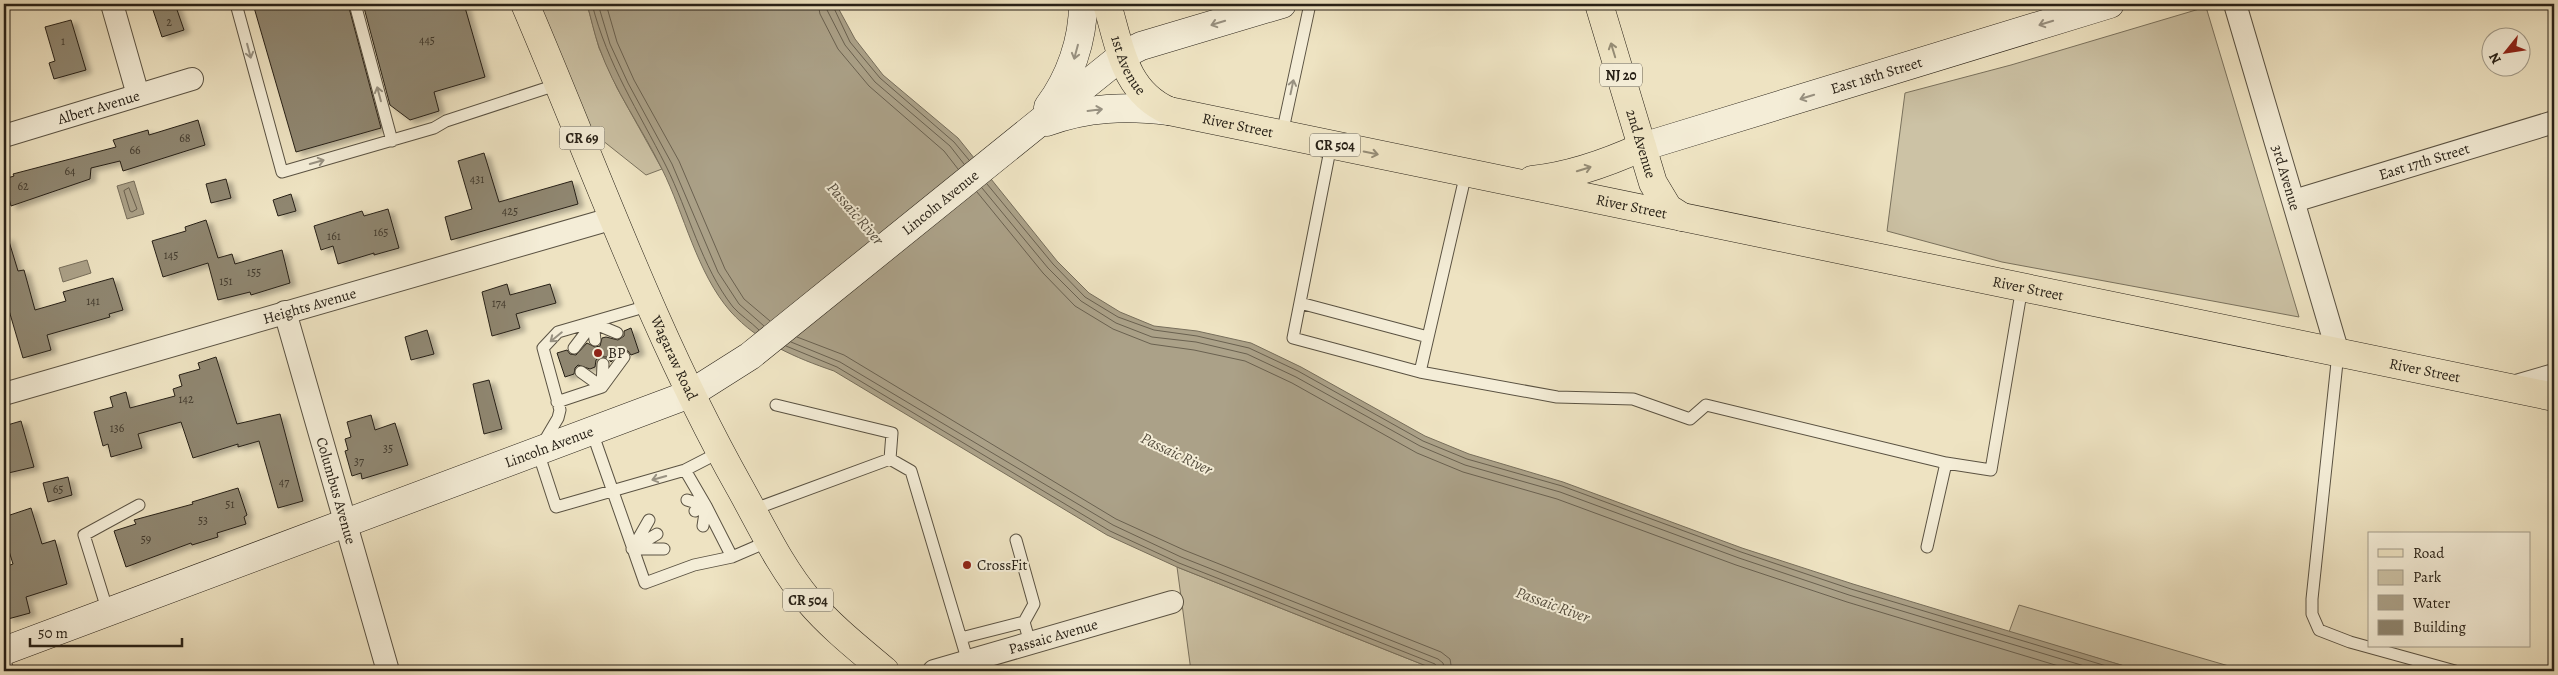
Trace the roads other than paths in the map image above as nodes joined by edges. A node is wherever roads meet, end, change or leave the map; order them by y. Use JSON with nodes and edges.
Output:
{"nodes":[{"id":1,"x":112,"y":4,"type":"edge"},
{"id":2,"x":236,"y":4,"type":"edge"},
{"id":3,"x":354,"y":4,"type":"edge"},
{"id":4,"x":525,"y":4,"type":"edge"},
{"id":5,"x":1083,"y":4,"type":"edge"},
{"id":6,"x":1107,"y":4,"type":"edge"},
{"id":7,"x":1282,"y":4,"type":"edge"},
{"id":8,"x":1310,"y":4,"type":"edge"},
{"id":9,"x":1599,"y":4,"type":"edge"},
{"id":10,"x":2110,"y":4,"type":"edge"},
{"id":11,"x":2235,"y":4,"type":"edge"},
{"id":12,"x":1122,"y":55,"type":"junction"},
{"id":13,"x":192,"y":79,"type":"dead end"},
{"id":14,"x":560,"y":84,"type":"junction"},
{"id":15,"x":138,"y":95,"type":"junction"},
{"id":16,"x":1169,"y":110,"type":"junction"},
{"id":17,"x":2554,"y":122,"type":"edge"},
{"id":18,"x":1032,"y":128,"type":"junction"},
{"id":19,"x":1282,"y":134,"type":"junction"},
{"id":20,"x":4,"y":136,"type":"edge"},
{"id":21,"x":392,"y":141,"type":"junction"},
{"id":22,"x":1332,"y":145,"type":"junction"},
{"id":23,"x":1642,"y":147,"type":"junction"},
{"id":24,"x":1466,"y":173,"type":"junction"},
{"id":25,"x":1501,"y":180,"type":"junction"},
{"id":26,"x":2294,"y":201,"type":"junction"},
{"id":27,"x":1682,"y":216,"type":"junction"},
{"id":28,"x":614,"y":218,"type":"junction"},
{"id":29,"x":2022,"y":287,"type":"junction"},
{"id":30,"x":1300,"y":303,"type":"junction"},
{"id":31,"x":651,"y":304,"type":"junction"},
{"id":32,"x":285,"y":312,"type":"junction"},
{"id":33,"x":593,"y":323,"type":"junction"},
{"id":34,"x":617,"y":333,"type":"dead end"},
{"id":35,"x":1428,"y":337,"type":"junction"},
{"id":36,"x":595,"y":340,"type":"dead end"},
{"id":37,"x":574,"y":348,"type":"dead end"},
{"id":38,"x":2338,"y":353,"type":"junction"},
{"id":39,"x":624,"y":358,"type":"dead end"},
{"id":40,"x":603,"y":364,"type":"dead end"},
{"id":41,"x":580,"y":372,"type":"dead end"},
{"id":42,"x":1420,"y":372,"type":"junction"},
{"id":43,"x":2554,"y":375,"type":"edge"},
{"id":44,"x":602,"y":387,"type":"junction"},
{"id":45,"x":2509,"y":388,"type":"junction"},
{"id":46,"x":4,"y":394,"type":"edge"},
{"id":47,"x":690,"y":394,"type":"junction"},
{"id":48,"x":2554,"y":398,"type":"edge"},
{"id":49,"x":558,"y":402,"type":"junction"},
{"id":50,"x":776,"y":404,"type":"dead end"},
{"id":51,"x":592,"y":432,"type":"junction"},
{"id":52,"x":538,"y":452,"type":"junction"},
{"id":53,"x":720,"y":452,"type":"junction"},
{"id":54,"x":890,"y":459,"type":"junction"},
{"id":55,"x":1946,"y":464,"type":"junction"},
{"id":56,"x":685,"y":470,"type":"junction"},
{"id":57,"x":611,"y":491,"type":"junction"},
{"id":58,"x":687,"y":500,"type":"dead end"},
{"id":59,"x":139,"y":505,"type":"dead end"},
{"id":60,"x":706,"y":506,"type":"junction"},
{"id":61,"x":752,"y":510,"type":"junction"},
{"id":62,"x":695,"y":511,"type":"dead end"},
{"id":63,"x":649,"y":520,"type":"dead end"},
{"id":64,"x":346,"y":524,"type":"junction"},
{"id":65,"x":703,"y":526,"type":"dead end"},
{"id":66,"x":657,"y":534,"type":"dead end"},
{"id":67,"x":1016,"y":540,"type":"dead end"},
{"id":68,"x":769,"y":541,"type":"junction"},
{"id":69,"x":1927,"y":547,"type":"dead end"},
{"id":70,"x":632,"y":549,"type":"junction"},
{"id":71,"x":664,"y":549,"type":"dead end"},
{"id":72,"x":732,"y":557,"type":"junction"},
{"id":73,"x":1172,"y":602,"type":"dead end"},
{"id":74,"x":108,"y":612,"type":"junction"},
{"id":75,"x":1024,"y":622,"type":"junction"},
{"id":76,"x":961,"y":638,"type":"junction"},
{"id":77,"x":1030,"y":643,"type":"junction"},
{"id":78,"x":2368,"y":646,"type":"edge"},
{"id":79,"x":2375,"y":648,"type":"edge"},
{"id":80,"x":4,"y":652,"type":"edge"},
{"id":81,"x":4,"y":657,"type":"edge"},
{"id":82,"x":968,"y":662,"type":"junction"},
{"id":83,"x":8,"y":671,"type":"edge"},
{"id":84,"x":388,"y":671,"type":"edge"},
{"id":85,"x":886,"y":671,"type":"edge"},
{"id":86,"x":934,"y":671,"type":"edge"},
{"id":87,"x":2455,"y":671,"type":"edge"}],
"edges":[{"from":1,"to":15,"type":"street"},
{"from":2,"to":21,"type":"lane","one_way":true},
{"from":21,"to":3,"type":"lane","one_way":true},
{"from":4,"to":14,"type":"main road","name":"Wagaraw Road","number":"CR 69"},
{"from":5,"to":18,"type":"main road","number":"CR 504","one_way":true},
{"from":6,"to":12,"type":"main road","name":"1st Avenue"},
{"from":7,"to":12,"type":"main road","one_way":true},
{"from":19,"to":8,"type":"lane","one_way":true},
{"from":23,"to":9,"type":"main road","name":"2nd Avenue","number":"NJ 20","one_way":true},
{"from":10,"to":23,"type":"main road","name":"East 18th Street","one_way":true},
{"from":11,"to":26,"type":"street","name":"3rd Avenue"},
{"from":12,"to":16,"type":"main road","name":"1st Avenue"},
{"from":12,"to":18,"type":"main road"},
{"from":13,"to":15,"type":"street","name":"Albert Avenue"},
{"from":14,"to":21,"type":"lane"},
{"from":14,"to":28,"type":"main road","name":"Wagaraw Road","number":"CR 69"},
{"from":15,"to":20,"type":"street","name":"Albert Avenue"},
{"from":18,"to":16,"type":"main road","name":"River Street","number":"CR 504","one_way":true},
{"from":16,"to":19,"type":"main road","name":"River Street","number":"CR 504"},
{"from":17,"to":26,"type":"street","name":"East 17th Street"},
{"from":18,"to":47,"type":"main road","name":"Lincoln Avenue","number":"CR 504"},
{"from":19,"to":22,"type":"main road","name":"River Street","number":"CR 504"},
{"from":22,"to":24,"type":"main road","name":"River Street","number":"CR 504","one_way":true},
{"from":22,"to":30,"type":"lane"},
{"from":25,"to":23,"type":"main road","name":"River Street","number":"CR 504","one_way":true},
{"from":23,"to":27,"type":"main road","name":"2nd Avenue"},
{"from":24,"to":25,"type":"main road","name":"River Street","number":"CR 504"},
{"from":24,"to":35,"type":"lane"},
{"from":25,"to":27,"type":"main road","name":"River Street"},
{"from":26,"to":38,"type":"street","name":"3rd Avenue"},
{"from":27,"to":29,"type":"main road","name":"River Street"},
{"from":28,"to":31,"type":"main road","name":"Wagaraw Road","number":"CR 69"},
{"from":28,"to":32,"type":"street","name":"Heights Avenue"},
{"from":29,"to":38,"type":"main road","name":"River Street"},
{"from":29,"to":55,"type":"lane"},
{"from":30,"to":35,"type":"lane"},
{"from":30,"to":42,"type":"lane"},
{"from":31,"to":33,"type":"lane"},
{"from":31,"to":47,"type":"main road","name":"Wagaraw Road","number":"CR 69"},
{"from":32,"to":46,"type":"street","name":"Heights Avenue"},
{"from":32,"to":64,"type":"street","name":"Columbus Avenue"},
{"from":33,"to":34,"type":"lane"},
{"from":33,"to":36,"type":"lane"},
{"from":33,"to":37,"type":"lane"},
{"from":33,"to":49,"type":"lane","one_way":true},
{"from":35,"to":42,"type":"lane"},
{"from":38,"to":45,"type":"main road","name":"River Street"},
{"from":38,"to":78,"type":"lane"},
{"from":39,"to":44,"type":"lane"},
{"from":40,"to":44,"type":"lane"},
{"from":41,"to":44,"type":"lane"},
{"from":42,"to":55,"type":"lane"},
{"from":43,"to":45,"type":"street"},
{"from":44,"to":49,"type":"lane"},
{"from":45,"to":48,"type":"main road","name":"River Street"},
{"from":47,"to":51,"type":"main road","name":"Lincoln Avenue"},
{"from":47,"to":53,"type":"main road","name":"Wagaraw Road","number":"CR 504"},
{"from":49,"to":52,"type":"lane"},
{"from":50,"to":54,"type":"lane"},
{"from":51,"to":52,"type":"main road","name":"Lincoln Avenue"},
{"from":51,"to":57,"type":"lane"},
{"from":52,"to":57,"type":"lane"},
{"from":52,"to":64,"type":"main road","name":"Lincoln Avenue"},
{"from":53,"to":56,"type":"lane"},
{"from":53,"to":61,"type":"main road","name":"Wagaraw Road","number":"CR 504"},
{"from":54,"to":61,"type":"lane"},
{"from":54,"to":76,"type":"lane"},
{"from":55,"to":69,"type":"lane"},
{"from":56,"to":57,"type":"lane","one_way":true},
{"from":56,"to":60,"type":"lane"},
{"from":57,"to":70,"type":"lane"},
{"from":58,"to":60,"type":"lane"},
{"from":59,"to":74,"type":"lane"},
{"from":60,"to":62,"type":"lane"},
{"from":60,"to":65,"type":"lane"},
{"from":60,"to":72,"type":"lane"},
{"from":61,"to":68,"type":"main road","name":"Wagaraw Road","number":"CR 504"},
{"from":63,"to":70,"type":"lane"},
{"from":64,"to":74,"type":"main road","name":"Lincoln Avenue"},
{"from":64,"to":84,"type":"street","name":"Columbus Avenue"},
{"from":66,"to":70,"type":"lane"},
{"from":67,"to":75,"type":"lane"},
{"from":68,"to":72,"type":"lane"},
{"from":68,"to":85,"type":"main road","name":"Wagaraw Road","number":"CR 504"},
{"from":70,"to":71,"type":"lane"},
{"from":70,"to":72,"type":"lane"},
{"from":73,"to":77,"type":"street","name":"Passaic Avenue"},
{"from":74,"to":80,"type":"main road","name":"Lincoln Avenue"},
{"from":75,"to":76,"type":"lane"},
{"from":75,"to":77,"type":"lane"},
{"from":76,"to":82,"type":"lane"},
{"from":77,"to":82,"type":"street","name":"Passaic Avenue"},
{"from":79,"to":87,"type":"lane"},
{"from":81,"to":83,"type":"lane"},
{"from":82,"to":86,"type":"street","name":"Passaic Avenue"}]}
